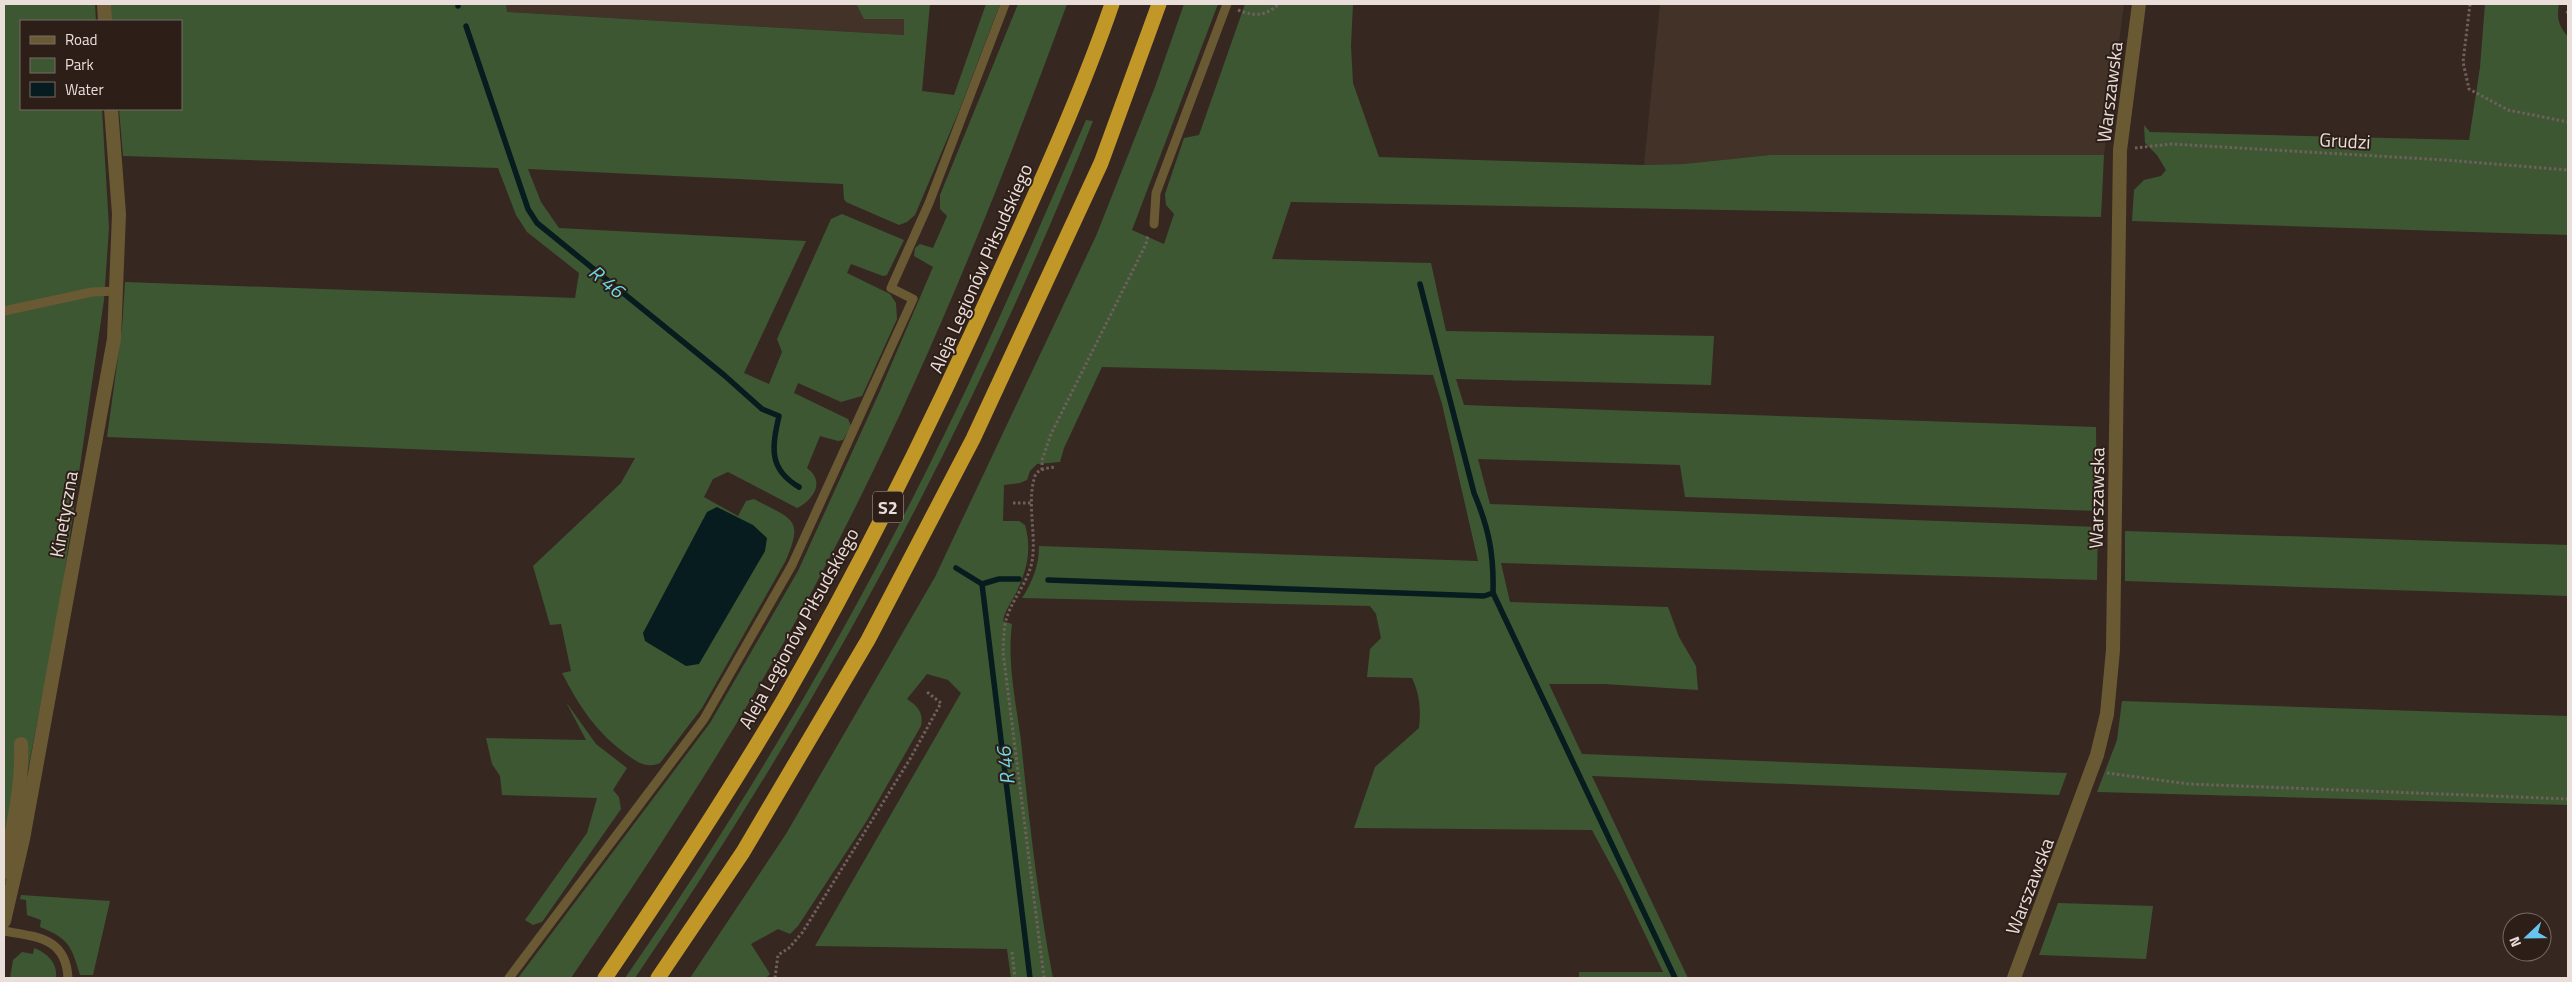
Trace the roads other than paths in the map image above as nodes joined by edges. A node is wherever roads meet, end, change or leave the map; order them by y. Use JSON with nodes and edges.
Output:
{"nodes":[{"id":1,"x":104,"y":4,"type":"edge"},
{"id":2,"x":1005,"y":4,"type":"edge"},
{"id":3,"x":1112,"y":4,"type":"edge"},
{"id":4,"x":1159,"y":4,"type":"edge"},
{"id":5,"x":2140,"y":4,"type":"edge"},
{"id":6,"x":1226,"y":5,"type":"edge"},
{"id":7,"x":105,"y":20,"type":"edge"},
{"id":8,"x":111,"y":110,"type":"edge"},
{"id":9,"x":1154,"y":224,"type":"road end"},
{"id":10,"x":117,"y":291,"type":"junction"},
{"id":11,"x":4,"y":312,"type":"edge"},
{"id":12,"x":21,"y":744,"type":"dead end"},
{"id":13,"x":4,"y":872,"type":"edge"},
{"id":14,"x":4,"y":921,"type":"edge"},
{"id":15,"x":4,"y":931,"type":"edge"},
{"id":16,"x":68,"y":978,"type":"edge"},
{"id":17,"x":510,"y":978,"type":"edge"},
{"id":18,"x":605,"y":978,"type":"edge"},
{"id":19,"x":658,"y":978,"type":"edge"},
{"id":20,"x":2014,"y":978,"type":"edge"}],
"edges":[{"from":1,"to":7,"type":"street"},
{"from":2,"to":17,"type":"lane"},
{"from":3,"to":18,"type":"highway","name":"Aleja Legionów Piłsudskiego","number":"S2"},
{"from":4,"to":19,"type":"highway","number":"S2"},
{"from":5,"to":20,"type":"street","name":"Warszawska"},
{"from":6,"to":9,"type":"lane"},
{"from":8,"to":10,"type":"street","name":"Kinetyczna"},
{"from":10,"to":11,"type":"lane"},
{"from":10,"to":14,"type":"street","name":"Kinetyczna"},
{"from":12,"to":13,"type":"street"},
{"from":15,"to":16,"type":"lane"}]}
